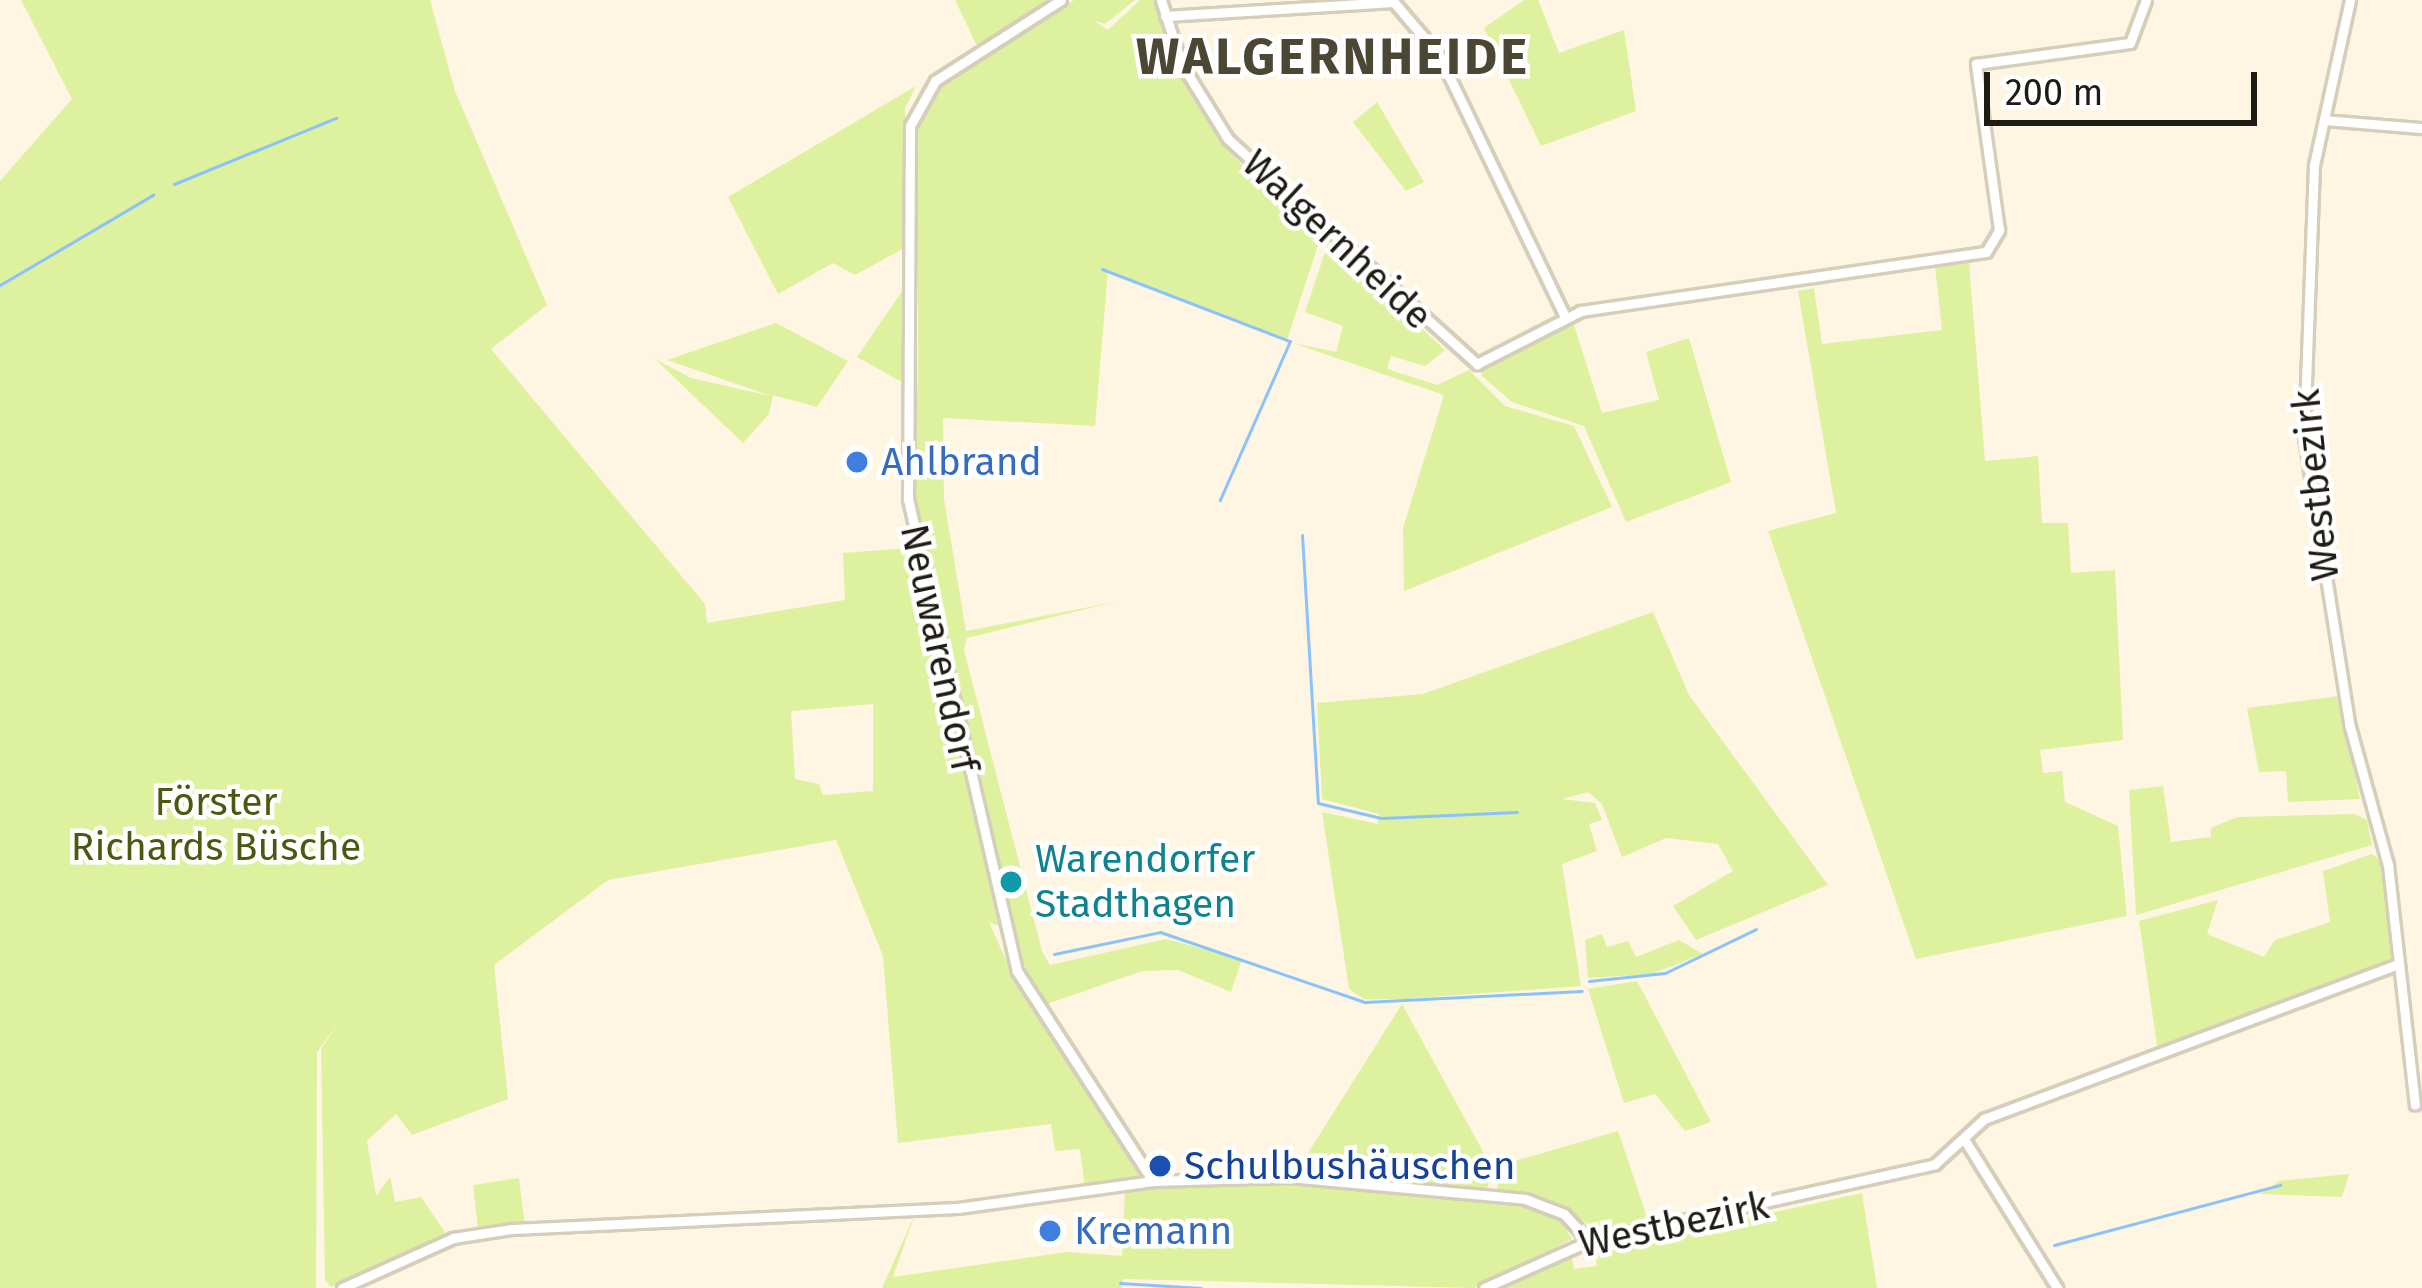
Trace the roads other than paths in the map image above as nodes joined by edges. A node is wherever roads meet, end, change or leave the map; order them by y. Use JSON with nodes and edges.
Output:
{"nodes":[{"id":1,"x":1061,"y":0,"type":"edge"},
{"id":2,"x":1161,"y":0,"type":"edge"},
{"id":3,"x":2146,"y":0,"type":"edge"},
{"id":4,"x":2350,"y":0,"type":"edge"},
{"id":5,"x":1393,"y":1,"type":"edge"},
{"id":6,"x":1341,"y":3,"type":"edge"},
{"id":7,"x":1166,"y":16,"type":"junction"},
{"id":8,"x":2324,"y":120,"type":"junction"},
{"id":9,"x":2422,"y":128,"type":"edge"},
{"id":10,"x":1564,"y":315,"type":"junction"},
{"id":11,"x":2396,"y":965,"type":"junction"},
{"id":12,"x":2415,"y":1105,"type":"dead end"},
{"id":13,"x":1964,"y":1139,"type":"junction"},
{"id":14,"x":1153,"y":1181,"type":"junction"},
{"id":15,"x":1589,"y":1240,"type":"junction"},
{"id":16,"x":341,"y":1288,"type":"edge"},
{"id":17,"x":1484,"y":1288,"type":"edge"},
{"id":18,"x":2057,"y":1288,"type":"edge"}],
"edges":[{"from":1,"to":14,"type":"street","name":"Neuwarendorf"},
{"from":2,"to":7,"type":"street","name":"Walgernheide"},
{"from":3,"to":10,"type":"street","name":"Walgernheide"},
{"from":4,"to":8,"type":"street","name":"Westbezirk"},
{"from":5,"to":6,"type":"street"},
{"from":5,"to":10,"type":"street"},
{"from":6,"to":7,"type":"street"},
{"from":7,"to":10,"type":"street","name":"Walgernheide"},
{"from":8,"to":9,"type":"street"},
{"from":8,"to":11,"type":"street","name":"Westbezirk"},
{"from":11,"to":12,"type":"street","name":"Westbezirk"},
{"from":11,"to":13,"type":"street","name":"Westbezirk"},
{"from":13,"to":15,"type":"street","name":"Westbezirk"},
{"from":13,"to":18,"type":"street"},
{"from":14,"to":15,"type":"street"},
{"from":14,"to":16,"type":"street"},
{"from":15,"to":17,"type":"street","name":"Westbezirk"}]}
